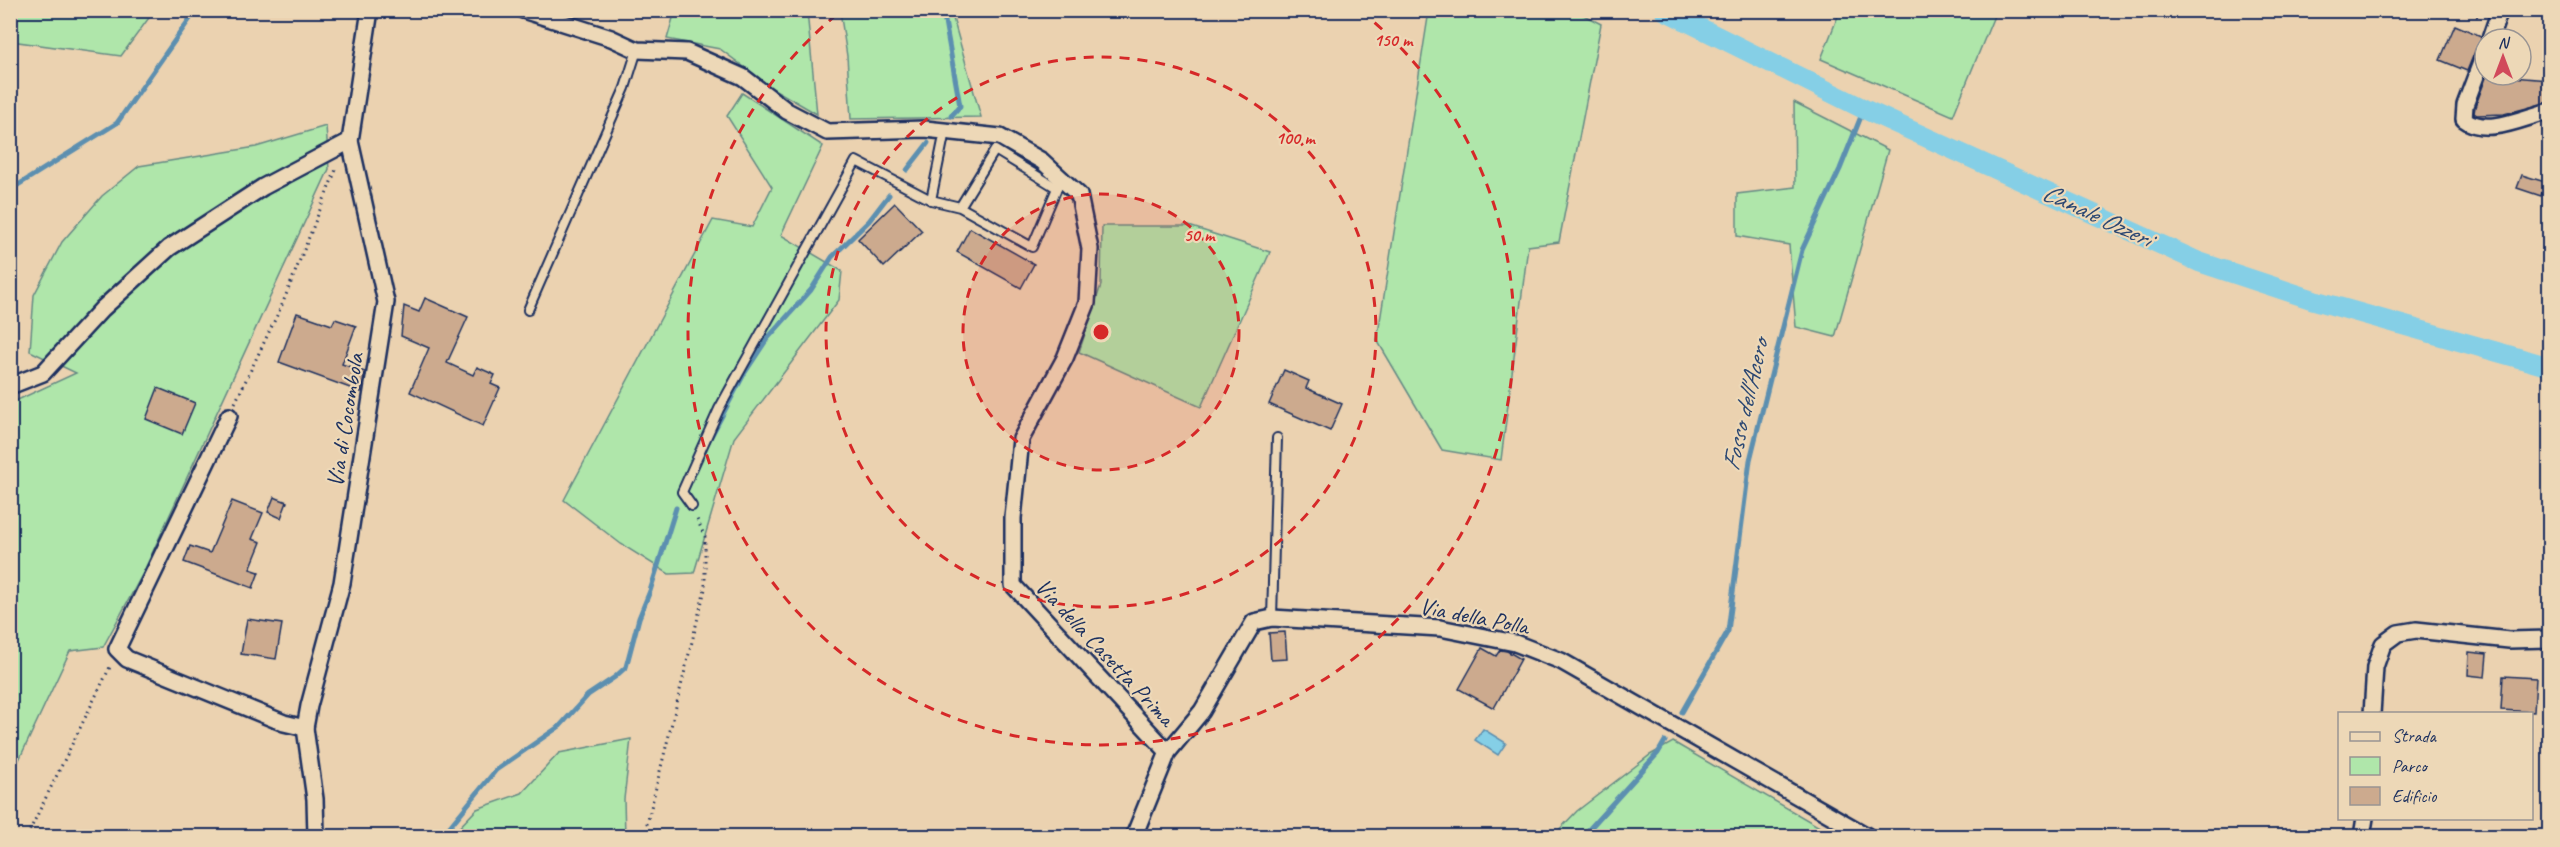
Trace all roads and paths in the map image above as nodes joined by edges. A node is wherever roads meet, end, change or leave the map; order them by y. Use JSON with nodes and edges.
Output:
{"nodes":[{"id":1,"x":370,"y":10,"type":"edge"},
{"id":2,"x":523,"y":10,"type":"edge"},
{"id":3,"x":2500,"y":10,"type":"edge"},
{"id":4,"x":2494,"y":27,"type":"edge"},
{"id":5,"x":637,"y":50,"type":"junction"},
{"id":6,"x":2473,"y":84,"type":"edge"},
{"id":7,"x":2550,"y":111,"type":"edge"},
{"id":8,"x":945,"y":131,"type":"junction"},
{"id":9,"x":350,"y":141,"type":"junction"},
{"id":10,"x":931,"y":200,"type":"junction"},
{"id":11,"x":960,"y":207,"type":"junction"},
{"id":12,"x":528,"y":310,"type":"dead end"},
{"id":13,"x":10,"y":386,"type":"edge"},
{"id":14,"x":229,"y":416,"type":"joint"},
{"id":15,"x":1277,"y":438,"type":"dead end"},
{"id":16,"x":692,"y":506,"type":"joint"},
{"id":17,"x":1272,"y":618,"type":"junction"},
{"id":18,"x":2550,"y":639,"type":"edge"},
{"id":19,"x":117,"y":649,"type":"junction"},
{"id":20,"x":2372,"y":712,"type":"edge"},
{"id":21,"x":305,"y":728,"type":"junction"},
{"id":22,"x":1168,"y":752,"type":"junction"},
{"id":23,"x":2365,"y":820,"type":"edge"},
{"id":24,"x":27,"y":837,"type":"edge"},
{"id":25,"x":316,"y":837,"type":"edge"},
{"id":26,"x":644,"y":837,"type":"edge"},
{"id":27,"x":1134,"y":837,"type":"edge"},
{"id":28,"x":1867,"y":837,"type":"edge"},
{"id":29,"x":2362,"y":837,"type":"edge"}],
"edges":[{"from":1,"to":9,"type":"street","name":"Via di Cocombola"},
{"from":2,"to":5,"type":"street","name":"Via della Casetta Prima"},
{"from":3,"to":4,"type":"street"},
{"from":5,"to":8,"type":"street","name":"Via della Casetta Prima"},
{"from":5,"to":12,"type":"lane"},
{"from":6,"to":7,"type":"street"},
{"from":8,"to":10,"type":"lane"},
{"from":8,"to":22,"type":"street","name":"Via della Casetta Prima"},
{"from":9,"to":13,"type":"street"},
{"from":9,"to":14,"type":"path"},
{"from":9,"to":21,"type":"street","name":"Via di Cocombola"},
{"from":10,"to":11,"type":"lane"},
{"from":10,"to":16,"type":"lane"},
{"from":11,"to":11,"type":"lane"},
{"from":14,"to":19,"type":"street"},
{"from":15,"to":17,"type":"lane"},
{"from":16,"to":26,"type":"path"},
{"from":17,"to":22,"type":"street"},
{"from":17,"to":28,"type":"street","name":"Via della Polla"},
{"from":18,"to":20,"type":"street"},
{"from":19,"to":21,"type":"street"},
{"from":19,"to":24,"type":"path"},
{"from":21,"to":25,"type":"street","name":"Via di Cocombola"},
{"from":22,"to":27,"type":"street"},
{"from":23,"to":29,"type":"street"}]}
